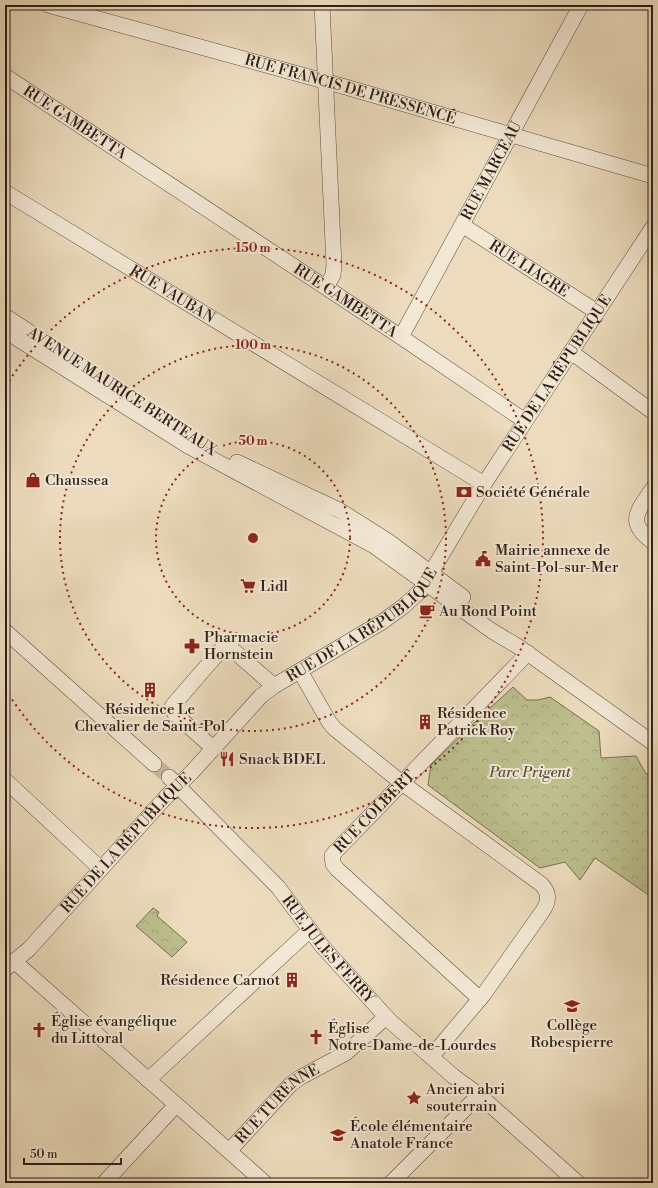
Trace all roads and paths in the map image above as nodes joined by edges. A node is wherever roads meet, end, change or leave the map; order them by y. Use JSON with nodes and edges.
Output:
{"nodes":[{"id":1,"x":48,"y":5,"type":"edge"},
{"id":2,"x":322,"y":5,"type":"edge"},
{"id":3,"x":581,"y":5,"type":"edge"},
{"id":4,"x":5,"y":76,"type":"edge"},
{"id":5,"x":326,"y":82,"type":"junction"},
{"id":6,"x":511,"y":135,"type":"junction"},
{"id":7,"x":653,"y":176,"type":"edge"},
{"id":8,"x":5,"y":192,"type":"edge"},
{"id":9,"x":462,"y":225,"type":"junction"},
{"id":10,"x":653,"y":227,"type":"edge"},
{"id":11,"x":326,"y":287,"type":"junction"},
{"id":12,"x":597,"y":312,"type":"junction"},
{"id":13,"x":5,"y":316,"type":"edge"},
{"id":14,"x":5,"y":330,"type":"edge"},
{"id":15,"x":401,"y":337,"type":"junction"},
{"id":16,"x":571,"y":352,"type":"junction"},
{"id":17,"x":653,"y":412,"type":"edge"},
{"id":18,"x":525,"y":421,"type":"junction"},
{"id":19,"x":484,"y":484,"type":"junction"},
{"id":20,"x":653,"y":488,"type":"edge"},
{"id":21,"x":653,"y":542,"type":"edge"},
{"id":22,"x":428,"y":578,"type":"junction"},
{"id":23,"x":5,"y":631,"type":"edge"},
{"id":24,"x":524,"y":650,"type":"junction"},
{"id":25,"x":300,"y":671,"type":"junction"},
{"id":26,"x":274,"y":686,"type":"junction"},
{"id":27,"x":653,"y":744,"type":"edge"},
{"id":28,"x":213,"y":748,"type":"junction"},
{"id":29,"x":154,"y":764,"type":"tunnel mouth"},
{"id":30,"x":5,"y":780,"type":"edge"},
{"id":31,"x":173,"y":781,"type":"junction"},
{"id":32,"x":402,"y":783,"type":"junction"},
{"id":33,"x":101,"y":869,"type":"junction"},
{"id":34,"x":310,"y":930,"type":"junction"},
{"id":35,"x":10,"y":966,"type":"edge"},
{"id":36,"x":480,"y":999,"type":"junction"},
{"id":37,"x":386,"y":1017,"type":"junction"},
{"id":38,"x":431,"y":1056,"type":"junction"},
{"id":39,"x":148,"y":1080,"type":"junction"},
{"id":40,"x":479,"y":1095,"type":"junction"},
{"id":41,"x":176,"y":1105,"type":"junction"},
{"id":42,"x":229,"y":1151,"type":"junction"},
{"id":43,"x":576,"y":1182,"type":"edge"},
{"id":44,"x":104,"y":1183,"type":"edge"},
{"id":45,"x":265,"y":1183,"type":"edge"},
{"id":46,"x":391,"y":1183,"type":"edge"}],
"edges":[{"from":1,"to":5,"type":"street","name":"RUE FRANCIS DE PRESSENCÉ"},
{"from":2,"to":5,"type":"street"},
{"from":3,"to":6,"type":"street","name":"RUE MARCEAU"},
{"from":4,"to":11,"type":"street","name":"RUE GAMBETTA"},
{"from":5,"to":6,"type":"street","name":"RUE FRANCIS DE PRESSENCÉ"},
{"from":5,"to":11,"type":"street"},
{"from":6,"to":7,"type":"street","name":"RUE FRANCIS DE PRESSENCÉ"},
{"from":6,"to":9,"type":"street","name":"RUE MARCEAU"},
{"from":8,"to":19,"type":"street","name":"RUE VAUBAN"},
{"from":9,"to":12,"type":"street","name":"RUE LIAGRE"},
{"from":9,"to":15,"type":"street","name":"RUE MARCEAU"},
{"from":10,"to":12,"type":"street","name":"RUE DE LA RÉPUBLIQUE"},
{"from":11,"to":15,"type":"street","name":"RUE GAMBETTA"},
{"from":12,"to":16,"type":"street","name":"RUE DE LA RÉPUBLIQUE"},
{"from":13,"to":22,"type":"street","name":"AVENUE MAURICE BERTEAUX"},
{"from":14,"to":22,"type":"street","name":"AVENUE MAURICE BERTEAUX"},
{"from":15,"to":18,"type":"street","name":"RUE GAMBETTA"},
{"from":16,"to":17,"type":"street"},
{"from":16,"to":18,"type":"street","name":"RUE DE LA RÉPUBLIQUE"},
{"from":18,"to":19,"type":"street","name":"RUE DE LA RÉPUBLIQUE"},
{"from":19,"to":22,"type":"street","name":"RUE DE LA RÉPUBLIQUE"},
{"from":20,"to":21,"type":"street"},
{"from":22,"to":24,"type":"street","name":"AVENUE MAURICE BERTEAUX"},
{"from":22,"to":25,"type":"street","name":"RUE DE LA RÉPUBLIQUE"},
{"from":23,"to":29,"type":"street"},
{"from":24,"to":27,"type":"street","name":"AVENUE MAURICE BERTEAUX"},
{"from":24,"to":32,"type":"street","name":"RUE COLBERT"},
{"from":25,"to":26,"type":"street","name":"RUE DE LA RÉPUBLIQUE"},
{"from":25,"to":32,"type":"street"},
{"from":26,"to":28,"type":"street","name":"RUE DE LA RÉPUBLIQUE"},
{"from":26,"to":28,"type":"street"},
{"from":28,"to":31,"type":"street","name":"RUE DE LA RÉPUBLIQUE"},
{"from":30,"to":33,"type":"street"},
{"from":31,"to":33,"type":"street","name":"RUE DE LA RÉPUBLIQUE"},
{"from":31,"to":34,"type":"street","name":"RUE JULES FERRY"},
{"from":32,"to":36,"type":"street","name":"RUE COLBERT"},
{"from":32,"to":36,"type":"street"},
{"from":33,"to":35,"type":"street","name":"RUE DE LA RÉPUBLIQUE"},
{"from":34,"to":37,"type":"street","name":"RUE JULES FERRY"},
{"from":34,"to":39,"type":"street"},
{"from":35,"to":39,"type":"street"},
{"from":36,"to":38,"type":"street"},
{"from":37,"to":38,"type":"street","name":"RUE JULES FERRY"},
{"from":37,"to":42,"type":"street","name":"RUE TURENNE"},
{"from":38,"to":40,"type":"street","name":"RUE JULES FERRY"},
{"from":39,"to":41,"type":"street"},
{"from":40,"to":43,"type":"street","name":"RUE JULES FERRY"},
{"from":40,"to":46,"type":"street"},
{"from":41,"to":42,"type":"street"},
{"from":41,"to":44,"type":"street"},
{"from":42,"to":45,"type":"street"}]}
